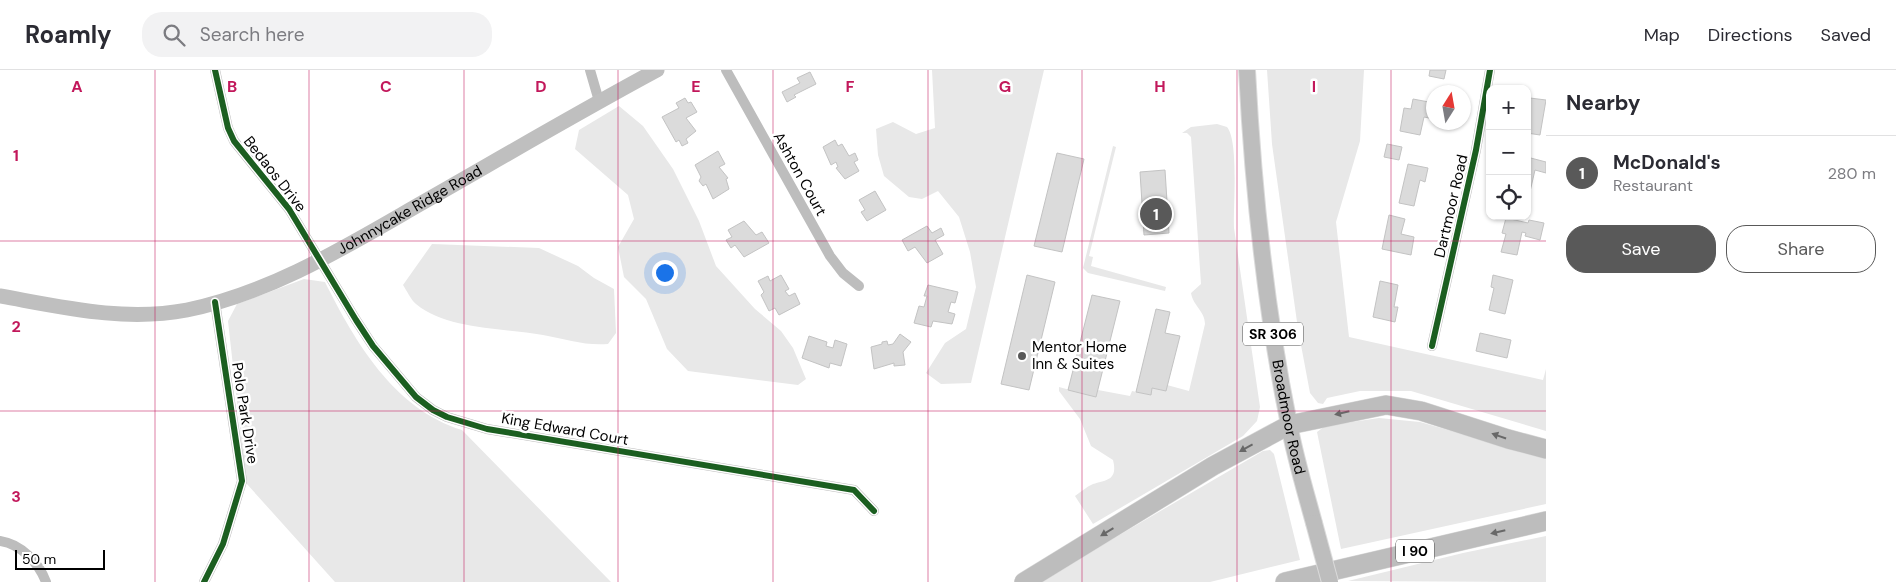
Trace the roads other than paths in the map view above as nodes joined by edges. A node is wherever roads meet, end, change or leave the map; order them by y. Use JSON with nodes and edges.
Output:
{"nodes":[{"id":1,"x":215,"y":70,"type":"edge"},
{"id":2,"x":590,"y":70,"type":"edge"},
{"id":3,"x":657,"y":70,"type":"edge"},
{"id":4,"x":726,"y":70,"type":"edge"},
{"id":5,"x":1247,"y":70,"type":"edge"},
{"id":6,"x":1490,"y":70,"type":"edge"},
{"id":7,"x":599,"y":101,"type":"junction"},
{"id":8,"x":320,"y":260,"type":"junction"},
{"id":9,"x":859,"y":286,"type":"dead end"},
{"id":10,"x":0,"y":296,"type":"edge"},
{"id":11,"x":216,"y":302,"type":"junction"},
{"id":12,"x":1432,"y":346,"type":"dead end"},
{"id":13,"x":1289,"y":425,"type":"junction"},
{"id":14,"x":1546,"y":449,"type":"edge"},
{"id":15,"x":874,"y":511,"type":"dead end"},
{"id":16,"x":1546,"y":521,"type":"edge"},
{"id":17,"x":0,"y":541,"type":"edge"},
{"id":18,"x":46,"y":582,"type":"edge"},
{"id":19,"x":204,"y":582,"type":"edge"},
{"id":20,"x":1024,"y":582,"type":"edge"},
{"id":21,"x":1285,"y":582,"type":"edge"},
{"id":22,"x":1330,"y":582,"type":"edge"}],
"edges":[{"from":1,"to":8,"type":"street","name":"Bedaos Drive"},
{"from":2,"to":7,"type":"street"},
{"from":3,"to":7,"type":"main road","name":"Johnnycake Ridge Road"},
{"from":4,"to":9,"type":"street","name":"Ashton Court"},
{"from":5,"to":13,"type":"main road","name":"Broadmoor Road","number":"SR 306"},
{"from":6,"to":12,"type":"street","name":"Dartmoor Road"},
{"from":7,"to":8,"type":"main road","name":"Johnnycake Ridge Road"},
{"from":8,"to":11,"type":"main road","name":"Johnnycake Ridge Road"},
{"from":8,"to":15,"type":"street","name":"King Edward Court"},
{"from":10,"to":11,"type":"main road","name":"Johnnycake Ridge Road"},
{"from":11,"to":19,"type":"street","name":"Polo Park Drive"},
{"from":14,"to":13,"type":"highway","one_way":true},
{"from":13,"to":20,"type":"highway","one_way":true},
{"from":13,"to":22,"type":"main road","name":"Broadmoor Road","number":"SR 306","bridge":true},
{"from":16,"to":21,"type":"highway","number":"I 90","one_way":true},
{"from":17,"to":18,"type":"street"}]}
